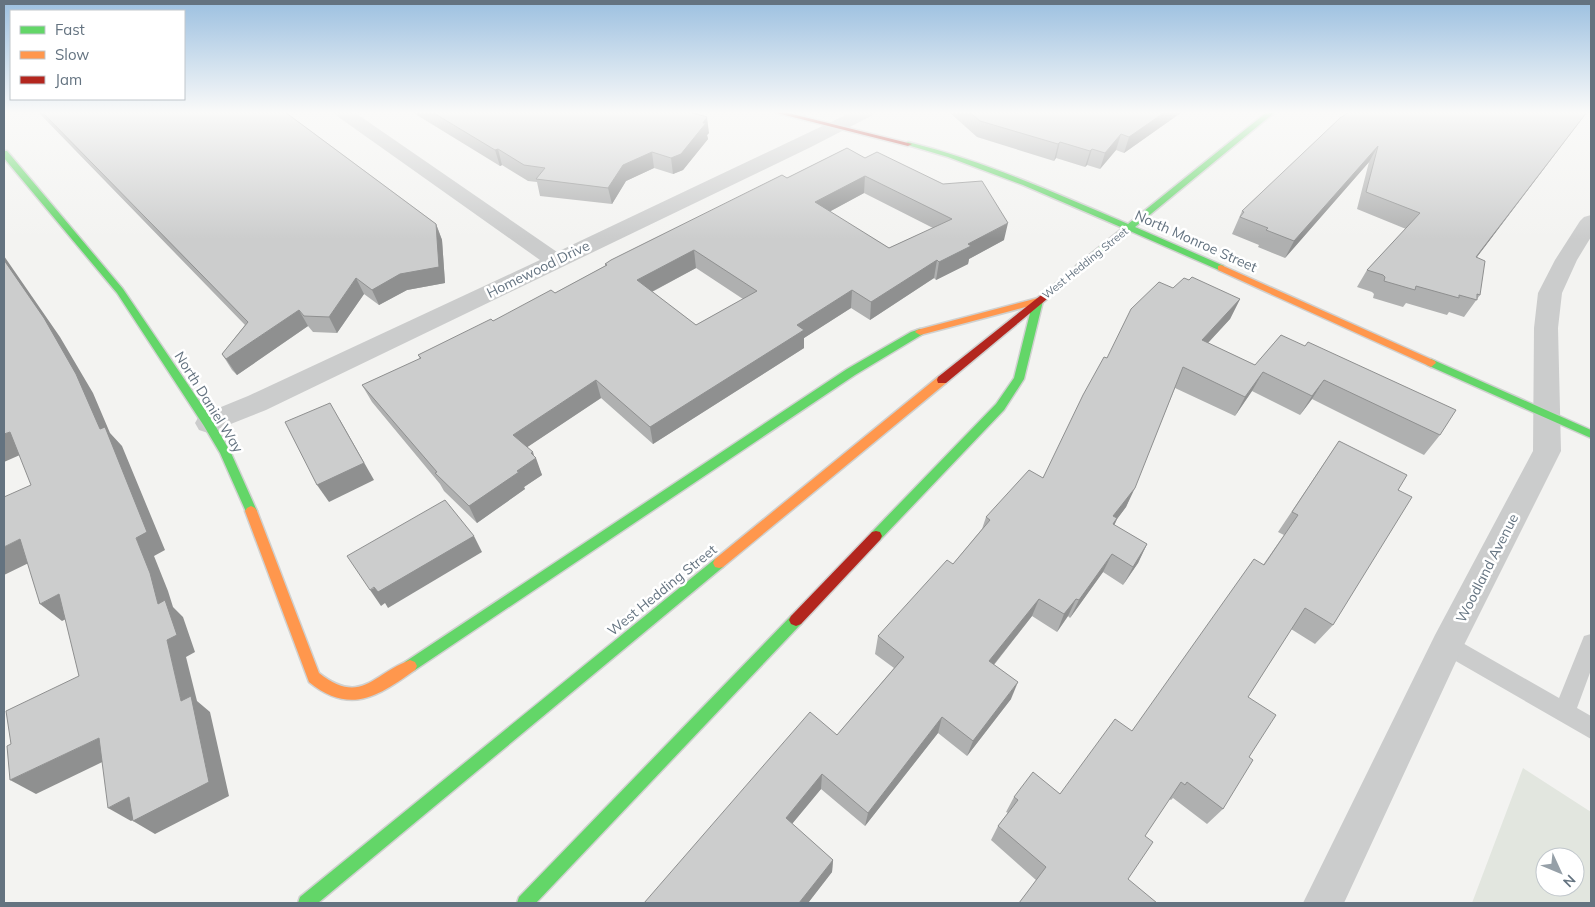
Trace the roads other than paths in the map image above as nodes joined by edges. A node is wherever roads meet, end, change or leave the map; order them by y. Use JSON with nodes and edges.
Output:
{"nodes":[{"id":1,"x":5,"y":154,"type":"edge"},
{"id":2,"x":404,"y":154,"type":"edge"},
{"id":3,"x":776,"y":154,"type":"edge"},
{"id":4,"x":948,"y":154,"type":"edge"},
{"id":5,"x":1219,"y":154,"type":"edge"},
{"id":6,"x":1591,"y":221,"type":"edge"},
{"id":7,"x":1128,"y":228,"type":"junction"},
{"id":8,"x":556,"y":260,"type":"junction"},
{"id":9,"x":1038,"y":301,"type":"junction"},
{"id":10,"x":1546,"y":413,"type":"junction"},
{"id":11,"x":208,"y":423,"type":"junction"},
{"id":12,"x":1591,"y":434,"type":"edge"},
{"id":13,"x":1591,"y":643,"type":"edge"},
{"id":14,"x":1447,"y":645,"type":"junction"},
{"id":15,"x":336,"y":693,"type":"joint"},
{"id":16,"x":1564,"y":712,"type":"junction"},
{"id":17,"x":1591,"y":728,"type":"edge"},
{"id":18,"x":306,"y":903,"type":"edge"},
{"id":19,"x":525,"y":903,"type":"edge"},
{"id":20,"x":1323,"y":903,"type":"edge"}],
"edges":[{"from":1,"to":11,"type":"street","name":"North Daniel Way"},
{"from":2,"to":8,"type":"street"},
{"from":3,"to":8,"type":"street","name":"Homewood Drive"},
{"from":4,"to":7,"type":"street","name":"North Monroe Street"},
{"from":5,"to":7,"type":"street","name":"West Hedding Street"},
{"from":6,"to":10,"type":"street","name":"Woodland Avenue"},
{"from":7,"to":9,"type":"street","name":"West Hedding Street"},
{"from":7,"to":10,"type":"street","name":"North Monroe Street"},
{"from":8,"to":11,"type":"street","name":"Homewood Drive"},
{"from":9,"to":15,"type":"street","name":"West Hedding Street"},
{"from":9,"to":18,"type":"street","name":"West Hedding Street"},
{"from":9,"to":19,"type":"street","name":"West Hedding Street"},
{"from":10,"to":12,"type":"street","name":"North Monroe Street"},
{"from":10,"to":14,"type":"street","name":"Woodland Avenue"},
{"from":11,"to":15,"type":"street","name":"North Daniel Way"},
{"from":13,"to":16,"type":"lane"},
{"from":14,"to":16,"type":"lane"},
{"from":14,"to":20,"type":"street","name":"Woodland Avenue"},
{"from":16,"to":17,"type":"lane"}]}
